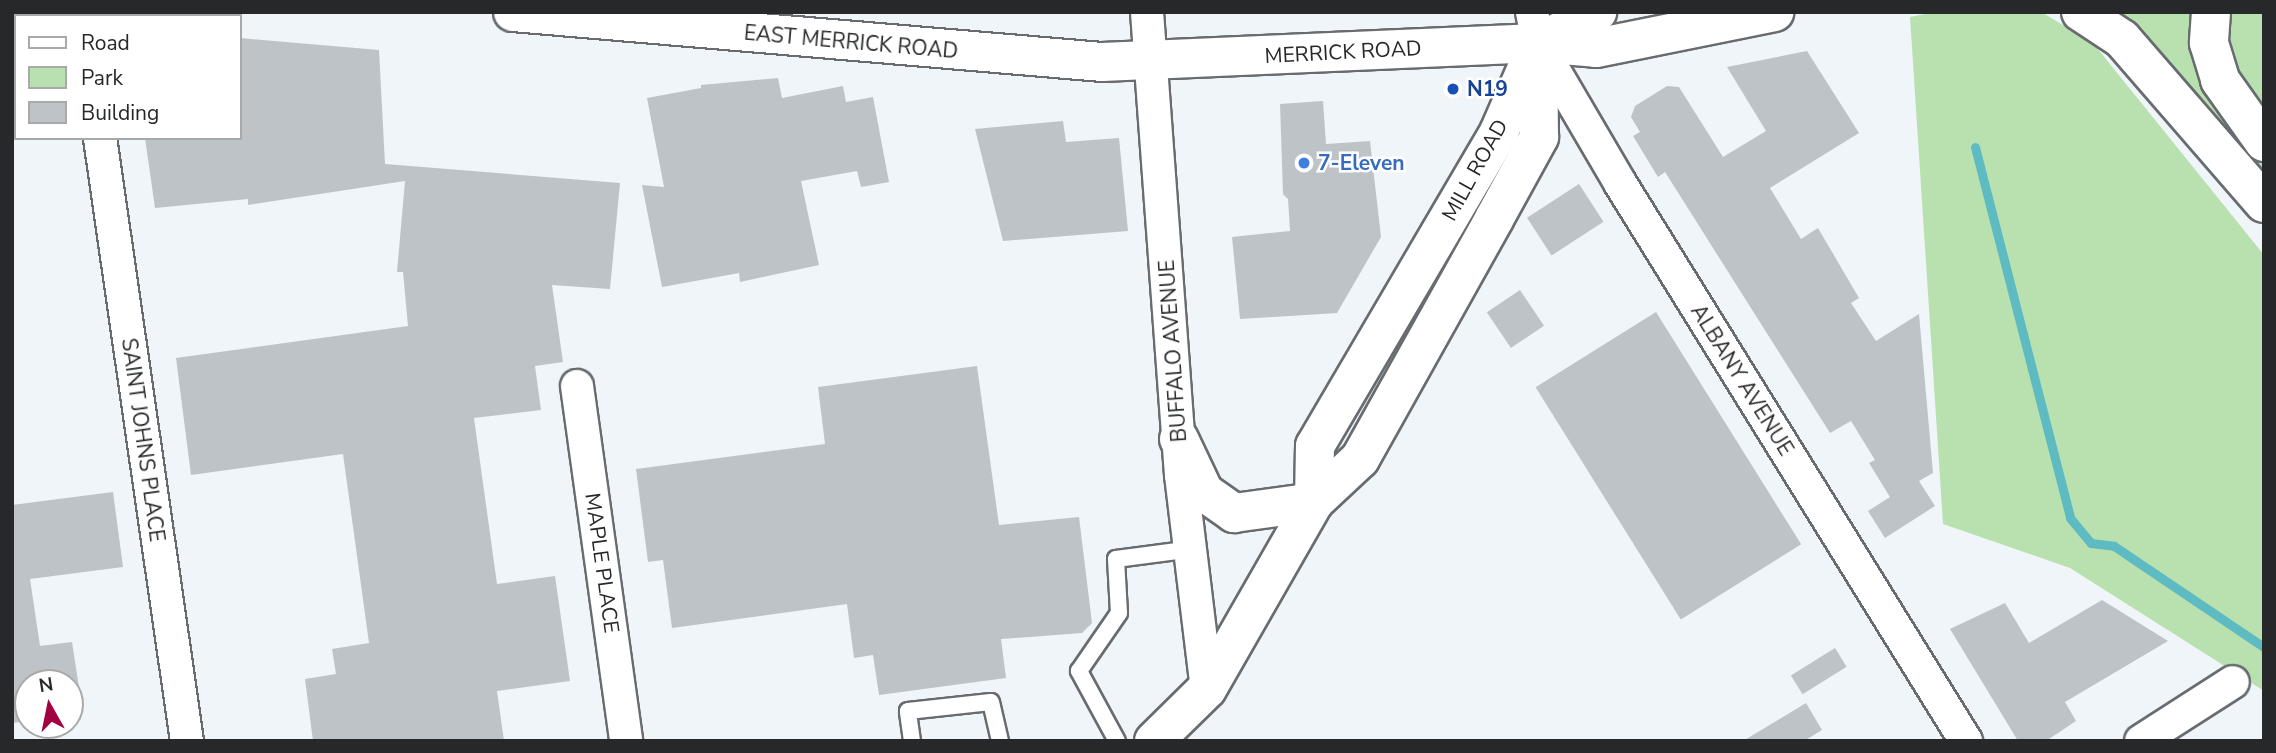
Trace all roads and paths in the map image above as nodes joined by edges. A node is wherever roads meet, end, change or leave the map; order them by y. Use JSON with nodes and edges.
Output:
{"nodes":[{"id":1,"x":513,"y":12,"type":"edge"},
{"id":2,"x":1147,"y":12,"type":"edge"},
{"id":3,"x":1597,"y":12,"type":"edge"},
{"id":4,"x":1774,"y":12,"type":"edge"},
{"id":5,"x":2081,"y":12,"type":"edge"},
{"id":6,"x":2211,"y":12,"type":"edge"},
{"id":7,"x":1535,"y":27,"type":"edge"},
{"id":8,"x":1149,"y":61,"type":"junction"},
{"id":9,"x":100,"y":140,"type":"edge"},
{"id":10,"x":2264,"y":142,"type":"edge"},
{"id":11,"x":2264,"y":203,"type":"edge"},
{"id":12,"x":577,"y":386,"type":"dead end"},
{"id":13,"x":1179,"y":439,"type":"junction"},
{"id":14,"x":1314,"y":502,"type":"junction"},
{"id":15,"x":1192,"y":549,"type":"junction"},
{"id":16,"x":2233,"y":682,"type":"dead end"},
{"id":17,"x":1207,"y":689,"type":"junction"},
{"id":18,"x":187,"y":741,"type":"edge"},
{"id":19,"x":626,"y":741,"type":"edge"},
{"id":20,"x":912,"y":741,"type":"edge"},
{"id":21,"x":1000,"y":741,"type":"edge"},
{"id":22,"x":1117,"y":741,"type":"edge"},
{"id":23,"x":1154,"y":741,"type":"edge"},
{"id":24,"x":1966,"y":741,"type":"edge"},
{"id":25,"x":2141,"y":741,"type":"edge"}],
"edges":[{"from":1,"to":8,"type":"main road","name":"EAST MERRICK ROAD"},
{"from":2,"to":8,"type":"street","name":"BUFFALO AVENUE"},
{"from":3,"to":7,"type":"main road","name":"MERRICK ROAD"},
{"from":4,"to":7,"type":"main road","name":"MERRICK ROAD"},
{"from":5,"to":11,"type":"main road"},
{"from":6,"to":10,"type":"main road"},
{"from":7,"to":8,"type":"main road","name":"MERRICK ROAD"},
{"from":7,"to":14,"type":"main road","name":"MILL ROAD"},
{"from":7,"to":24,"type":"street","name":"ALBANY AVENUE"},
{"from":8,"to":13,"type":"street","name":"BUFFALO AVENUE"},
{"from":9,"to":18,"type":"street","name":"SAINT JOHNS PLACE"},
{"from":12,"to":19,"type":"street","name":"MAPLE PLACE"},
{"from":13,"to":14,"type":"main road"},
{"from":13,"to":15,"type":"street","name":"BUFFALO AVENUE"},
{"from":14,"to":17,"type":"main road","name":"MILL ROAD"},
{"from":15,"to":17,"type":"street","name":"BUFFALO AVENUE"},
{"from":15,"to":22,"type":"lane"},
{"from":16,"to":25,"type":"street"},
{"from":17,"to":23,"type":"main road","name":"MILL ROAD"},
{"from":20,"to":21,"type":"lane"}]}
